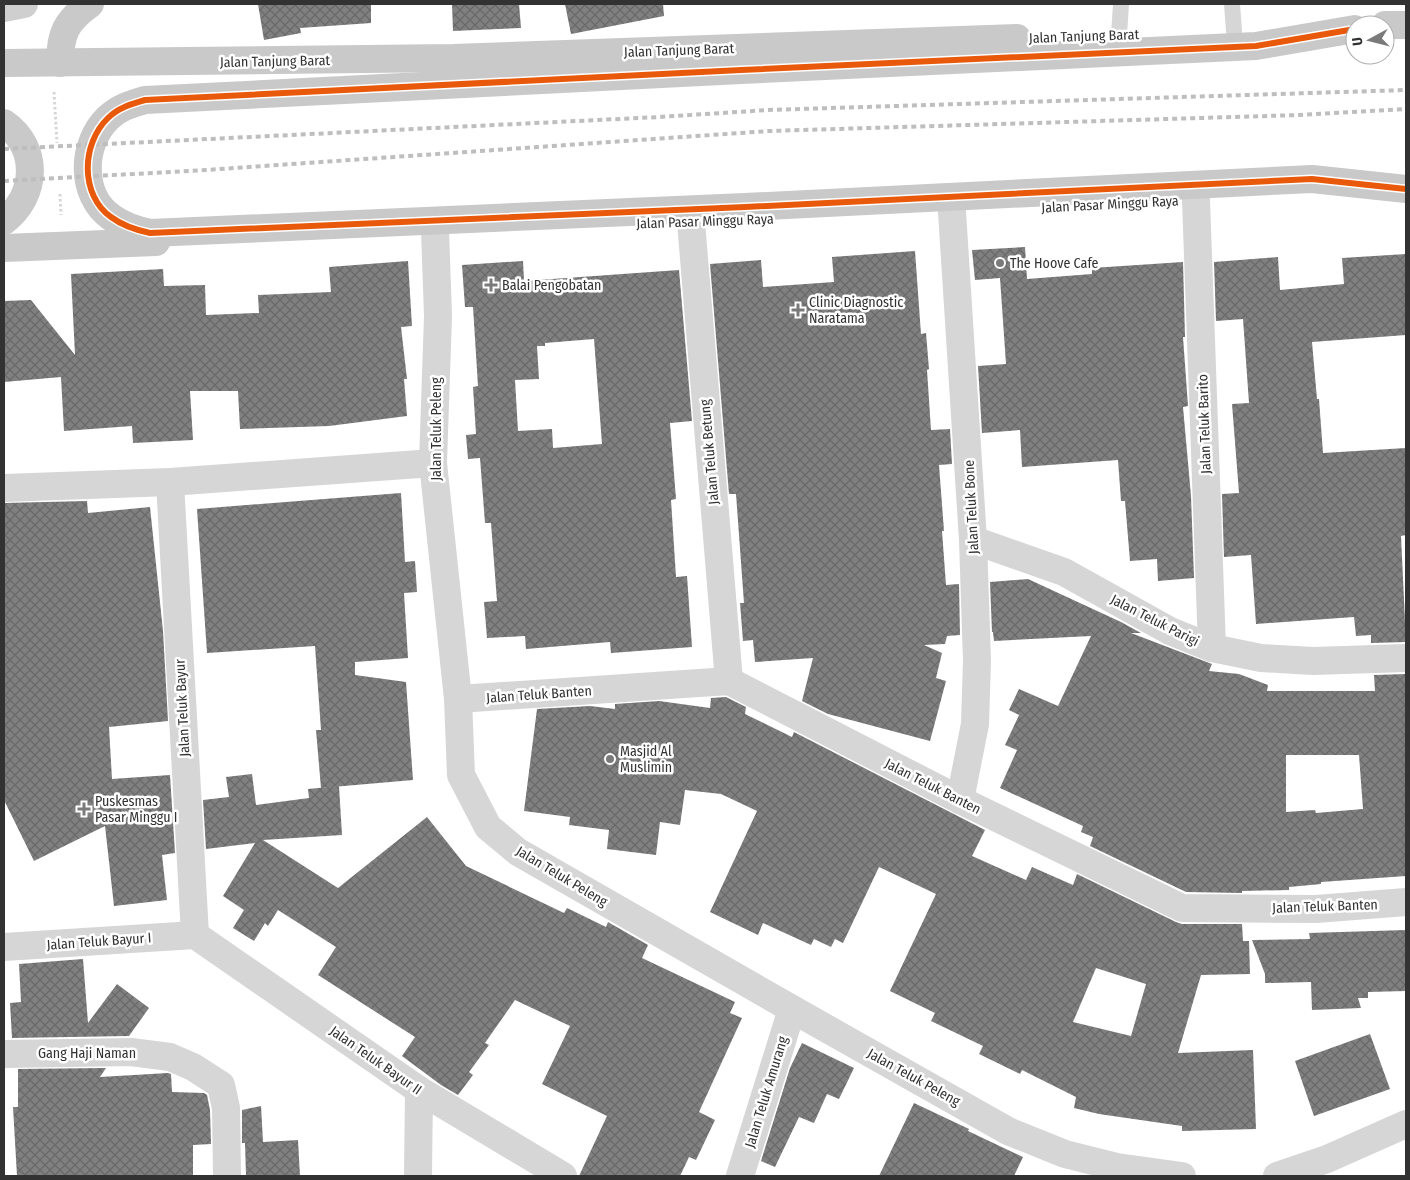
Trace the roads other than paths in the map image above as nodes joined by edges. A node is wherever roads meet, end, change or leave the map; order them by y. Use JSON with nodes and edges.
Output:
{"nodes":[{"id":1,"x":24,"y":4,"type":"edge"},
{"id":2,"x":90,"y":4,"type":"edge"},
{"id":3,"x":1121,"y":4,"type":"edge"},
{"id":4,"x":1232,"y":4,"type":"edge"},
{"id":5,"x":4,"y":8,"type":"edge"},
{"id":6,"x":1345,"y":28,"type":"edge"},
{"id":7,"x":1345,"y":30,"type":"edge"},
{"id":8,"x":1234,"y":31,"type":"junction"},
{"id":9,"x":1119,"y":35,"type":"junction"},
{"id":10,"x":4,"y":63,"type":"edge"},
{"id":11,"x":60,"y":63,"type":"junction"},
{"id":12,"x":4,"y":123,"type":"edge"},
{"id":13,"x":1406,"y":189,"type":"edge"},
{"id":14,"x":1406,"y":194,"type":"edge"},
{"id":15,"x":1196,"y":200,"type":"junction"},
{"id":16,"x":952,"y":212,"type":"junction"},
{"id":17,"x":4,"y":222,"type":"edge"},
{"id":18,"x":691,"y":222,"type":"junction"},
{"id":19,"x":434,"y":230,"type":"junction"},
{"id":20,"x":4,"y":248,"type":"edge"},
{"id":21,"x":433,"y":463,"type":"junction"},
{"id":22,"x":170,"y":482,"type":"junction"},
{"id":23,"x":4,"y":488,"type":"edge"},
{"id":24,"x":973,"y":540,"type":"junction"},
{"id":25,"x":1212,"y":648,"type":"junction"},
{"id":26,"x":1406,"y":658,"type":"edge"},
{"id":27,"x":729,"y":681,"type":"junction"},
{"id":28,"x":458,"y":699,"type":"junction"},
{"id":29,"x":960,"y":800,"type":"junction"},
{"id":30,"x":1406,"y":902,"type":"edge"},
{"id":31,"x":195,"y":934,"type":"junction"},
{"id":32,"x":4,"y":947,"type":"edge"},
{"id":33,"x":792,"y":1009,"type":"junction"},
{"id":34,"x":4,"y":1054,"type":"edge"},
{"id":35,"x":419,"y":1090,"type":"junction"},
{"id":36,"x":1406,"y":1124,"type":"edge"},
{"id":37,"x":226,"y":1176,"type":"edge"},
{"id":38,"x":418,"y":1176,"type":"edge"},
{"id":39,"x":563,"y":1176,"type":"edge"},
{"id":40,"x":740,"y":1176,"type":"edge"},
{"id":41,"x":1182,"y":1176,"type":"edge"},
{"id":42,"x":1277,"y":1176,"type":"edge"}],
"edges":[{"from":1,"to":5,"type":"street"},
{"from":2,"to":11,"type":"main road"},
{"from":3,"to":9,"type":"lane"},
{"from":4,"to":8,"type":"lane"},
{"from":6,"to":8,"type":"main road","name":"Jalan Tanjung Barat"},
{"from":7,"to":13,"type":"main road"},
{"from":8,"to":9,"type":"main road","name":"Jalan Tanjung Barat"},
{"from":9,"to":11,"type":"main road","name":"Jalan Tanjung Barat"},
{"from":10,"to":11,"type":"main road","name":"Jalan Tanjung Barat"},
{"from":12,"to":17,"type":"main road"},
{"from":14,"to":15,"type":"main road","name":"Jalan Pasar Minggu Raya"},
{"from":15,"to":16,"type":"main road","name":"Jalan Pasar Minggu Raya"},
{"from":15,"to":25,"type":"street","name":"Jalan Teluk Barito"},
{"from":16,"to":18,"type":"main road","name":"Jalan Pasar Minggu Raya"},
{"from":16,"to":24,"type":"street","name":"Jalan Teluk Bone"},
{"from":18,"to":19,"type":"main road","name":"Jalan Pasar Minggu Raya"},
{"from":18,"to":27,"type":"street","name":"Jalan Teluk Betung"},
{"from":19,"to":20,"type":"main road","name":"Jalan Pasar Minggu Raya"},
{"from":19,"to":21,"type":"street","name":"Jalan Teluk Peleng"},
{"from":21,"to":22,"type":"street"},
{"from":21,"to":28,"type":"street","name":"Jalan Teluk Peleng"},
{"from":22,"to":23,"type":"street"},
{"from":22,"to":31,"type":"street","name":"Jalan Teluk Bayur"},
{"from":24,"to":25,"type":"street","name":"Jalan Teluk Parigi"},
{"from":24,"to":29,"type":"street","name":"Jalan Teluk Bone"},
{"from":25,"to":26,"type":"street","name":"Jalan Teluk Parigi"},
{"from":27,"to":28,"type":"street","name":"Jalan Teluk Banten"},
{"from":27,"to":29,"type":"street","name":"Jalan Teluk Banten"},
{"from":28,"to":33,"type":"street","name":"Jalan Teluk Peleng"},
{"from":29,"to":30,"type":"street","name":"Jalan Teluk Banten"},
{"from":31,"to":32,"type":"street","name":"Jalan Teluk Bayur I"},
{"from":31,"to":35,"type":"street","name":"Jalan Teluk Bayur II"},
{"from":33,"to":40,"type":"street","name":"Jalan Teluk Amurang"},
{"from":33,"to":41,"type":"street","name":"Jalan Teluk Peleng"},
{"from":34,"to":37,"type":"street","name":"Gang Haji Naman"},
{"from":35,"to":38,"type":"street"},
{"from":35,"to":39,"type":"street","name":"Jalan Teluk Bayur II"},
{"from":36,"to":42,"type":"street"}]}
